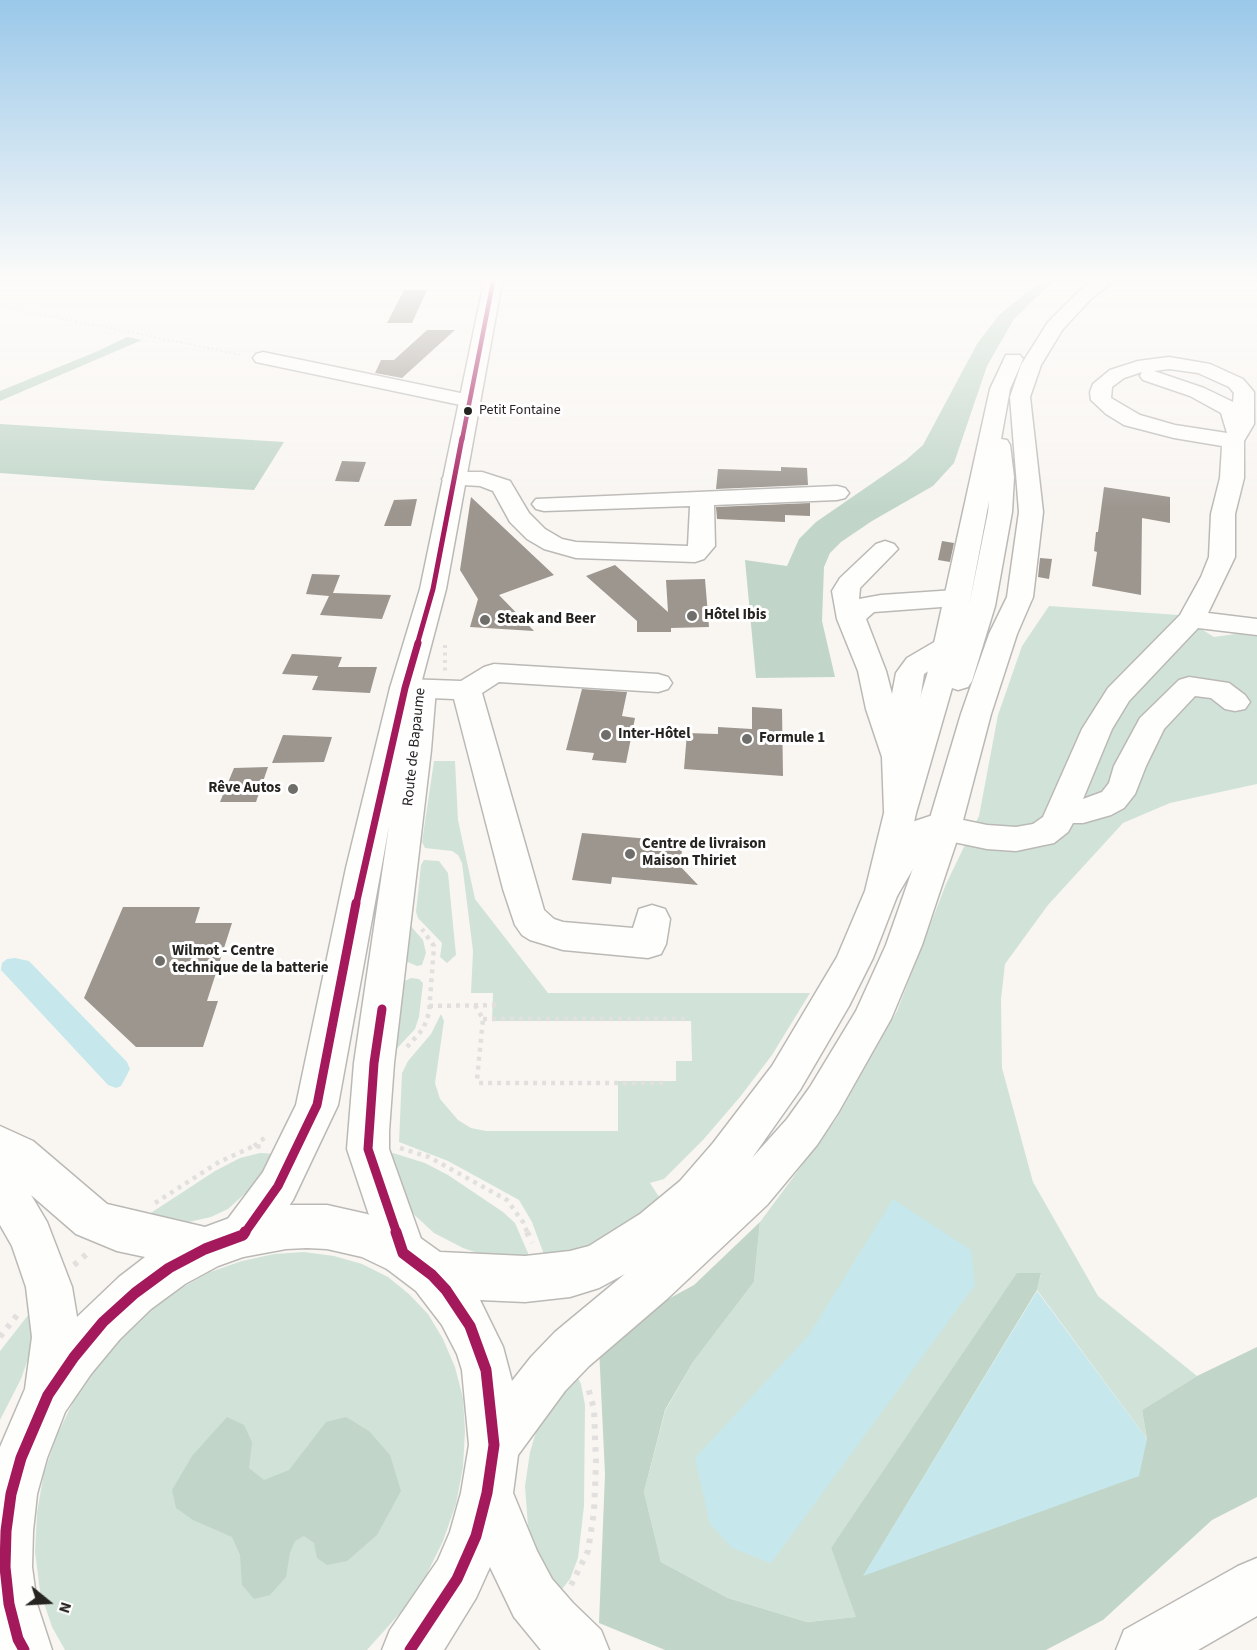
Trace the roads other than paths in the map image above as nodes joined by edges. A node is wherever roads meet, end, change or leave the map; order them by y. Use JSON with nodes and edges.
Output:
{"nodes":[{"id":1,"x":479,"y":354,"type":"edge"},
{"id":2,"x":1016,"y":354,"type":"edge"},
{"id":3,"x":1037,"y":354,"type":"edge"},
{"id":4,"x":263,"y":358,"type":"road end"},
{"id":5,"x":1121,"y":373,"type":"junction"},
{"id":6,"x":1243,"y":381,"type":"edge"},
{"id":7,"x":470,"y":401,"type":"junction"},
{"id":8,"x":995,"y":410,"type":"junction"},
{"id":9,"x":1235,"y":437,"type":"junction"},
{"id":10,"x":454,"y":479,"type":"junction"},
{"id":11,"x":837,"y":493,"type":"dead end"},
{"id":12,"x":702,"y":498,"type":"junction"},
{"id":13,"x":544,"y":504,"type":"dead end"},
{"id":14,"x":885,"y":549,"type":"dead end"},
{"id":15,"x":956,"y":598,"type":"junction"},
{"id":16,"x":851,"y":619,"type":"junction"},
{"id":17,"x":1191,"y":619,"type":"junction"},
{"id":18,"x":1257,"y":627,"type":"edge"},
{"id":19,"x":946,"y":647,"type":"junction"},
{"id":20,"x":658,"y":683,"type":"dead end"},
{"id":21,"x":413,"y":688,"type":"junction"},
{"id":22,"x":466,"y":690,"type":"junction"},
{"id":23,"x":1236,"y":702,"type":"dead end"},
{"id":24,"x":898,"y":758,"type":"junction"},
{"id":25,"x":1064,"y":811,"type":"junction"},
{"id":26,"x":900,"y":813,"type":"junction"},
{"id":27,"x":944,"y":828,"type":"junction"},
{"id":28,"x":363,"y":867,"type":"junction"},
{"id":29,"x":882,"y":891,"type":"junction"},
{"id":30,"x":652,"y":919,"type":"dead end"},
{"id":31,"x":391,"y":939,"type":"junction"},
{"id":32,"x":0,"y":1145,"type":"edge"},
{"id":33,"x":0,"y":1182,"type":"edge"},
{"id":34,"x":224,"y":1242,"type":"junction"},
{"id":35,"x":417,"y":1264,"type":"junction"},
{"id":36,"x":28,"y":1424,"type":"edge"},
{"id":37,"x":491,"y":1469,"type":"junction"},
{"id":38,"x":1257,"y":1585,"type":"edge"},
{"id":39,"x":14,"y":1638,"type":"edge"},
{"id":40,"x":410,"y":1650,"type":"edge"},
{"id":41,"x":581,"y":1650,"type":"edge"},
{"id":42,"x":1144,"y":1650,"type":"edge"}],
"edges":[{"from":1,"to":7,"type":"main road","name":"Route de Bapaume"},
{"from":2,"to":8,"type":"main road"},
{"from":3,"to":27,"type":"main road"},
{"from":4,"to":7,"type":"main road"},
{"from":5,"to":6,"type":"main road"},
{"from":5,"to":9,"type":"main road"},
{"from":5,"to":9,"type":"main road"},
{"from":6,"to":9,"type":"main road"},
{"from":7,"to":10,"type":"main road","name":"Route de Bapaume"},
{"from":8,"to":15,"type":"main road"},
{"from":8,"to":26,"type":"main road"},
{"from":9,"to":17,"type":"main road"},
{"from":10,"to":12,"type":"main road"},
{"from":10,"to":21,"type":"main road","name":"Route de Bapaume"},
{"from":11,"to":12,"type":"main road"},
{"from":12,"to":13,"type":"main road"},
{"from":14,"to":16,"type":"main road"},
{"from":15,"to":16,"type":"main road"},
{"from":15,"to":19,"type":"main road"},
{"from":16,"to":24,"type":"main road"},
{"from":17,"to":18,"type":"main road"},
{"from":17,"to":25,"type":"main road"},
{"from":19,"to":24,"type":"main road"},
{"from":19,"to":26,"type":"main road"},
{"from":20,"to":22,"type":"main road"},
{"from":21,"to":22,"type":"main road"},
{"from":21,"to":28,"type":"main road","name":"Route de Bapaume"},
{"from":21,"to":31,"type":"main road","name":"Route de Bapaume"},
{"from":22,"to":30,"type":"main road"},
{"from":23,"to":25,"type":"main road"},
{"from":24,"to":26,"type":"main road"},
{"from":25,"to":27,"type":"main road"},
{"from":26,"to":29,"type":"main road"},
{"from":27,"to":29,"type":"main road"},
{"from":27,"to":37,"type":"main road"},
{"from":28,"to":31,"type":"main road"},
{"from":28,"to":34,"type":"main road","name":"Route de Bapaume"},
{"from":29,"to":35,"type":"main road"},
{"from":31,"to":35,"type":"main road","name":"Route de Bapaume"},
{"from":32,"to":34,"type":"main road"},
{"from":33,"to":36,"type":"main road"},
{"from":34,"to":35,"type":"main road"},
{"from":34,"to":36,"type":"main road"},
{"from":35,"to":37,"type":"main road"},
{"from":36,"to":39,"type":"main road"},
{"from":37,"to":40,"type":"main road"},
{"from":37,"to":41,"type":"main road"},
{"from":38,"to":42,"type":"main road"}]}
